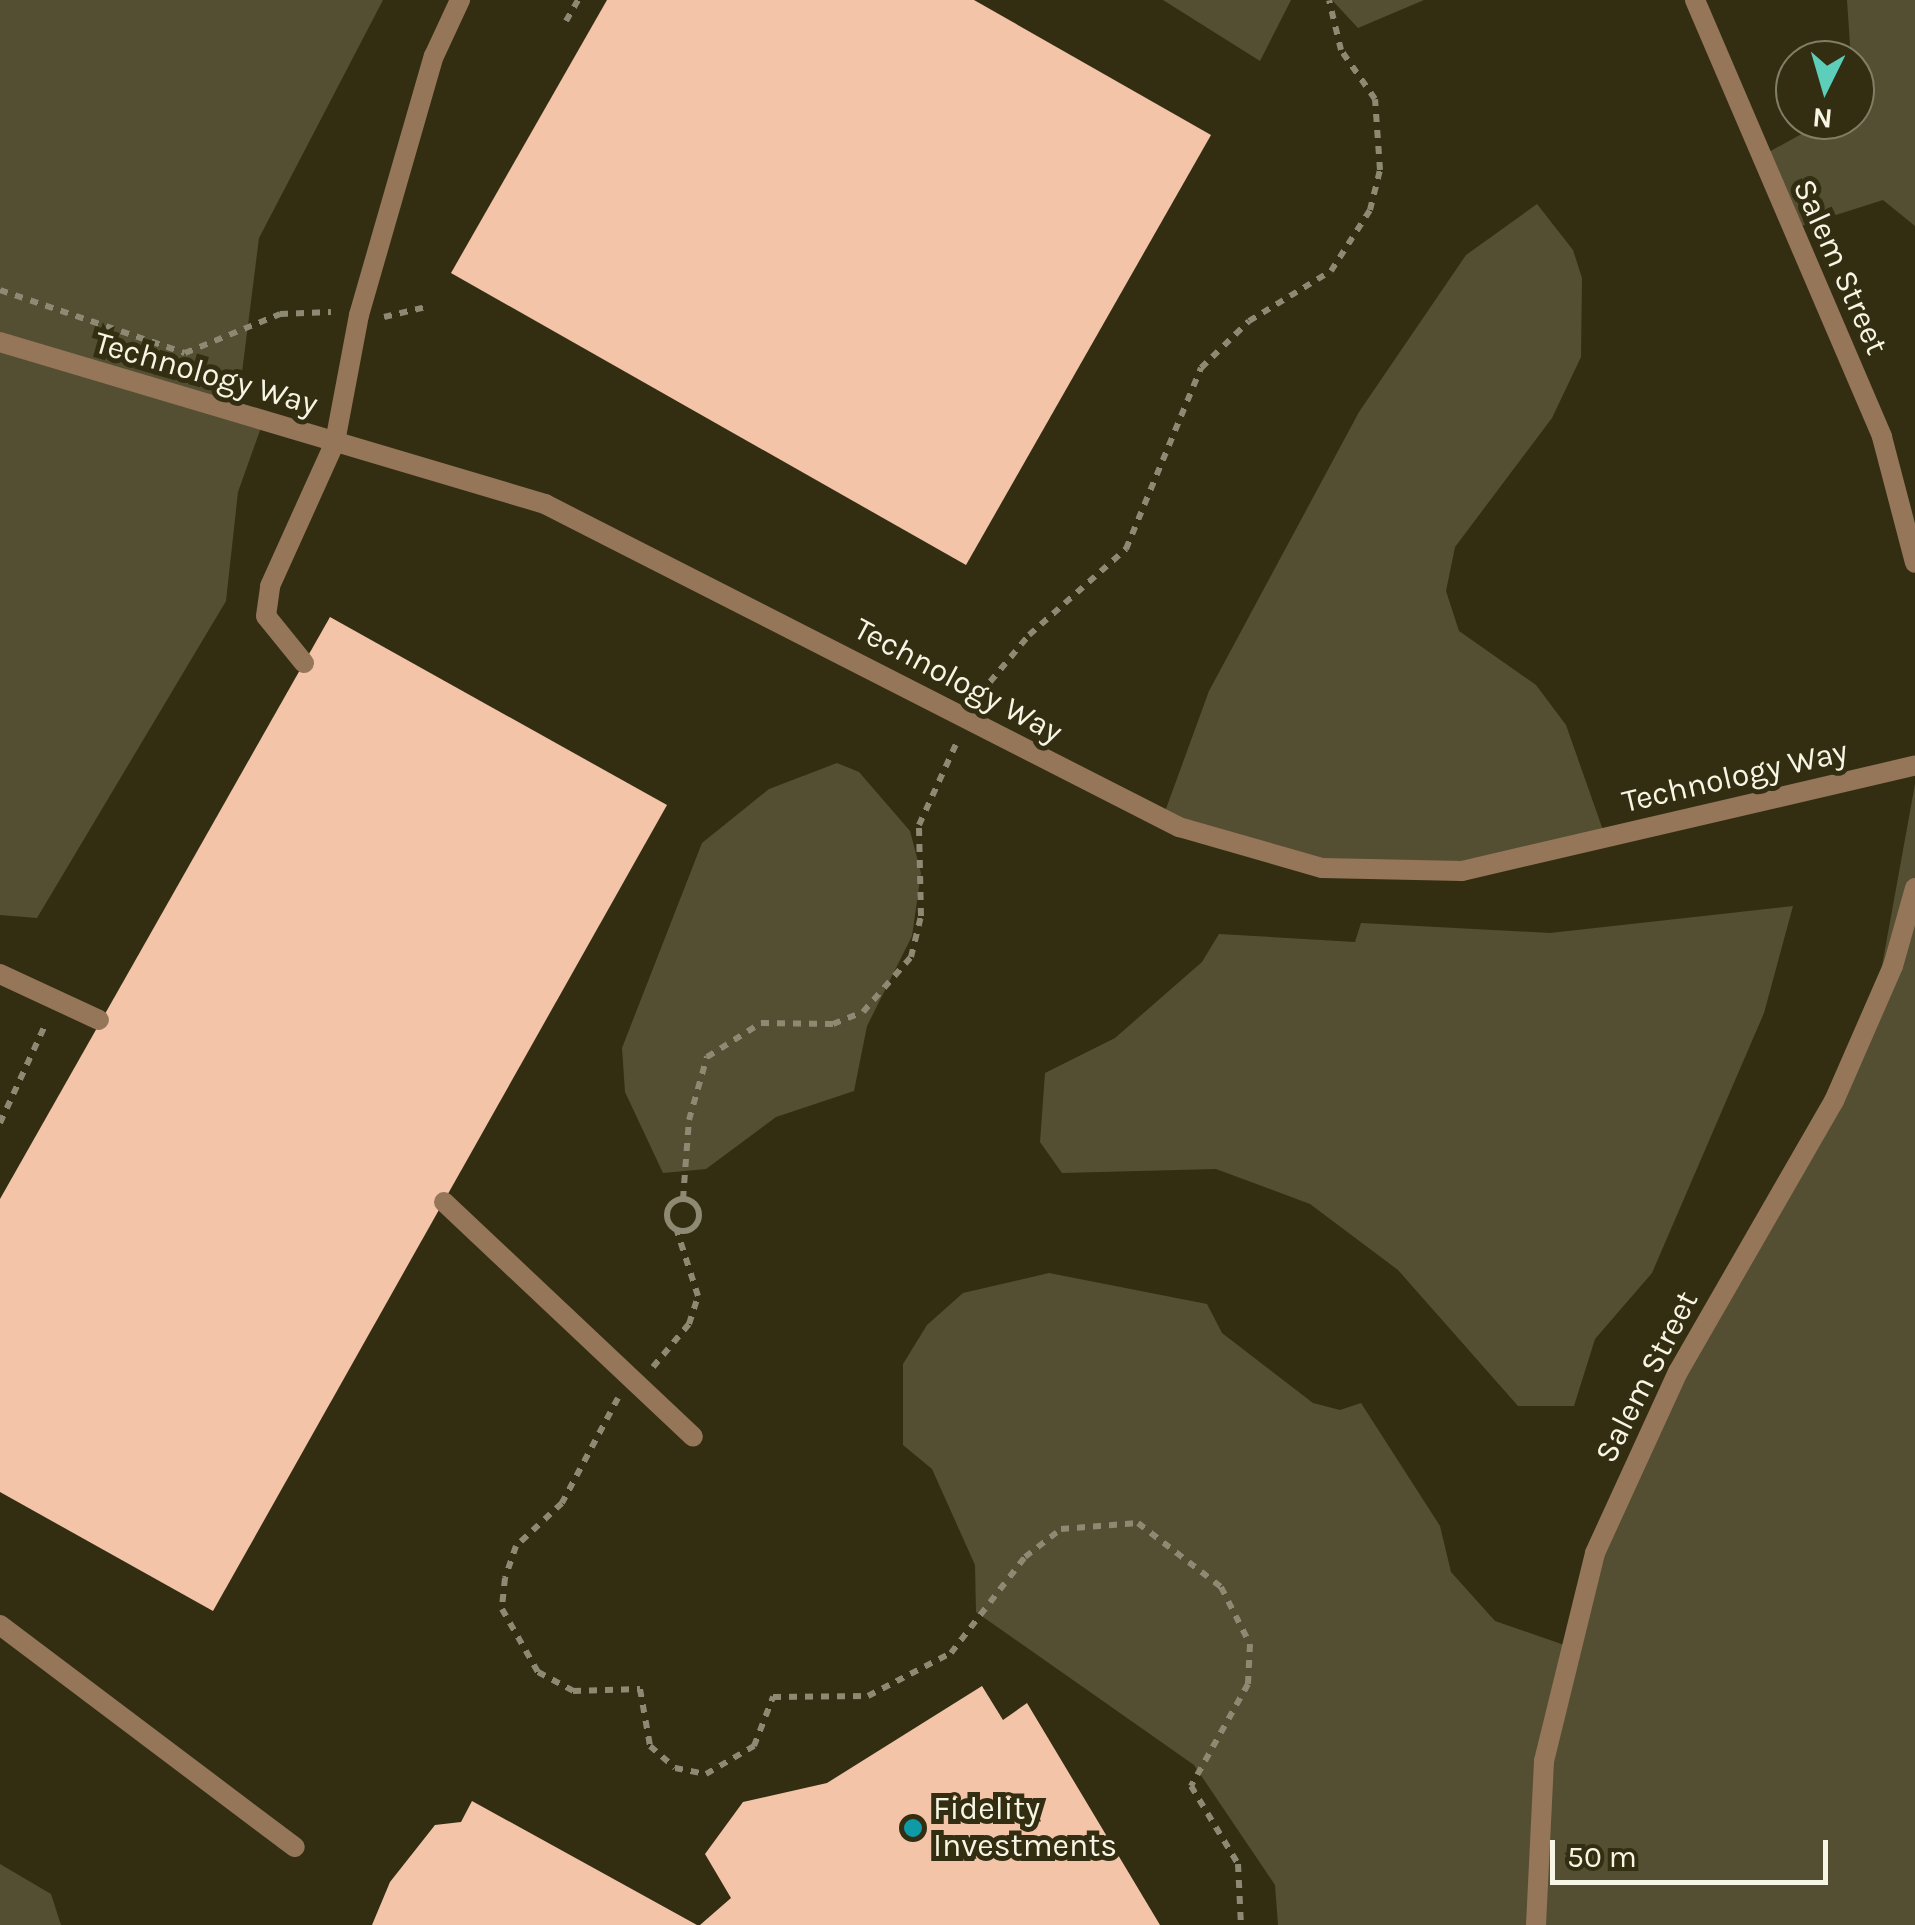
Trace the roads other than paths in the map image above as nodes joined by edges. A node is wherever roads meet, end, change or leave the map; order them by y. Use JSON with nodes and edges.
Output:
{"nodes":[{"id":1,"x":460,"y":0,"type":"edge"},
{"id":2,"x":1696,"y":0,"type":"edge"},
{"id":3,"x":4,"y":344,"type":"edge"},
{"id":4,"x":0,"y":368,"type":"edge"},
{"id":5,"x":335,"y":442,"type":"junction"},
{"id":6,"x":1915,"y":563,"type":"edge"},
{"id":7,"x":304,"y":662,"type":"dead end"},
{"id":8,"x":1915,"y":766,"type":"edge"},
{"id":9,"x":1915,"y":888,"type":"edge"},
{"id":10,"x":0,"y":974,"type":"edge"},
{"id":11,"x":100,"y":1020,"type":"dead end"},
{"id":12,"x":444,"y":1202,"type":"dead end"},
{"id":13,"x":693,"y":1437,"type":"dead end"},
{"id":14,"x":0,"y":1625,"type":"edge"},
{"id":15,"x":295,"y":1847,"type":"dead end"},
{"id":16,"x":1536,"y":1925,"type":"edge"}],
"edges":[{"from":1,"to":5,"type":"street"},
{"from":2,"to":6,"type":"street","name":"Salem Street"},
{"from":3,"to":4,"type":"street"},
{"from":3,"to":5,"type":"street","name":"Technology Way"},
{"from":5,"to":7,"type":"street"},
{"from":5,"to":8,"type":"street","name":"Technology Way"},
{"from":9,"to":16,"type":"street","name":"Salem Street"},
{"from":10,"to":11,"type":"street"},
{"from":12,"to":13,"type":"street"},
{"from":14,"to":15,"type":"street"}]}
